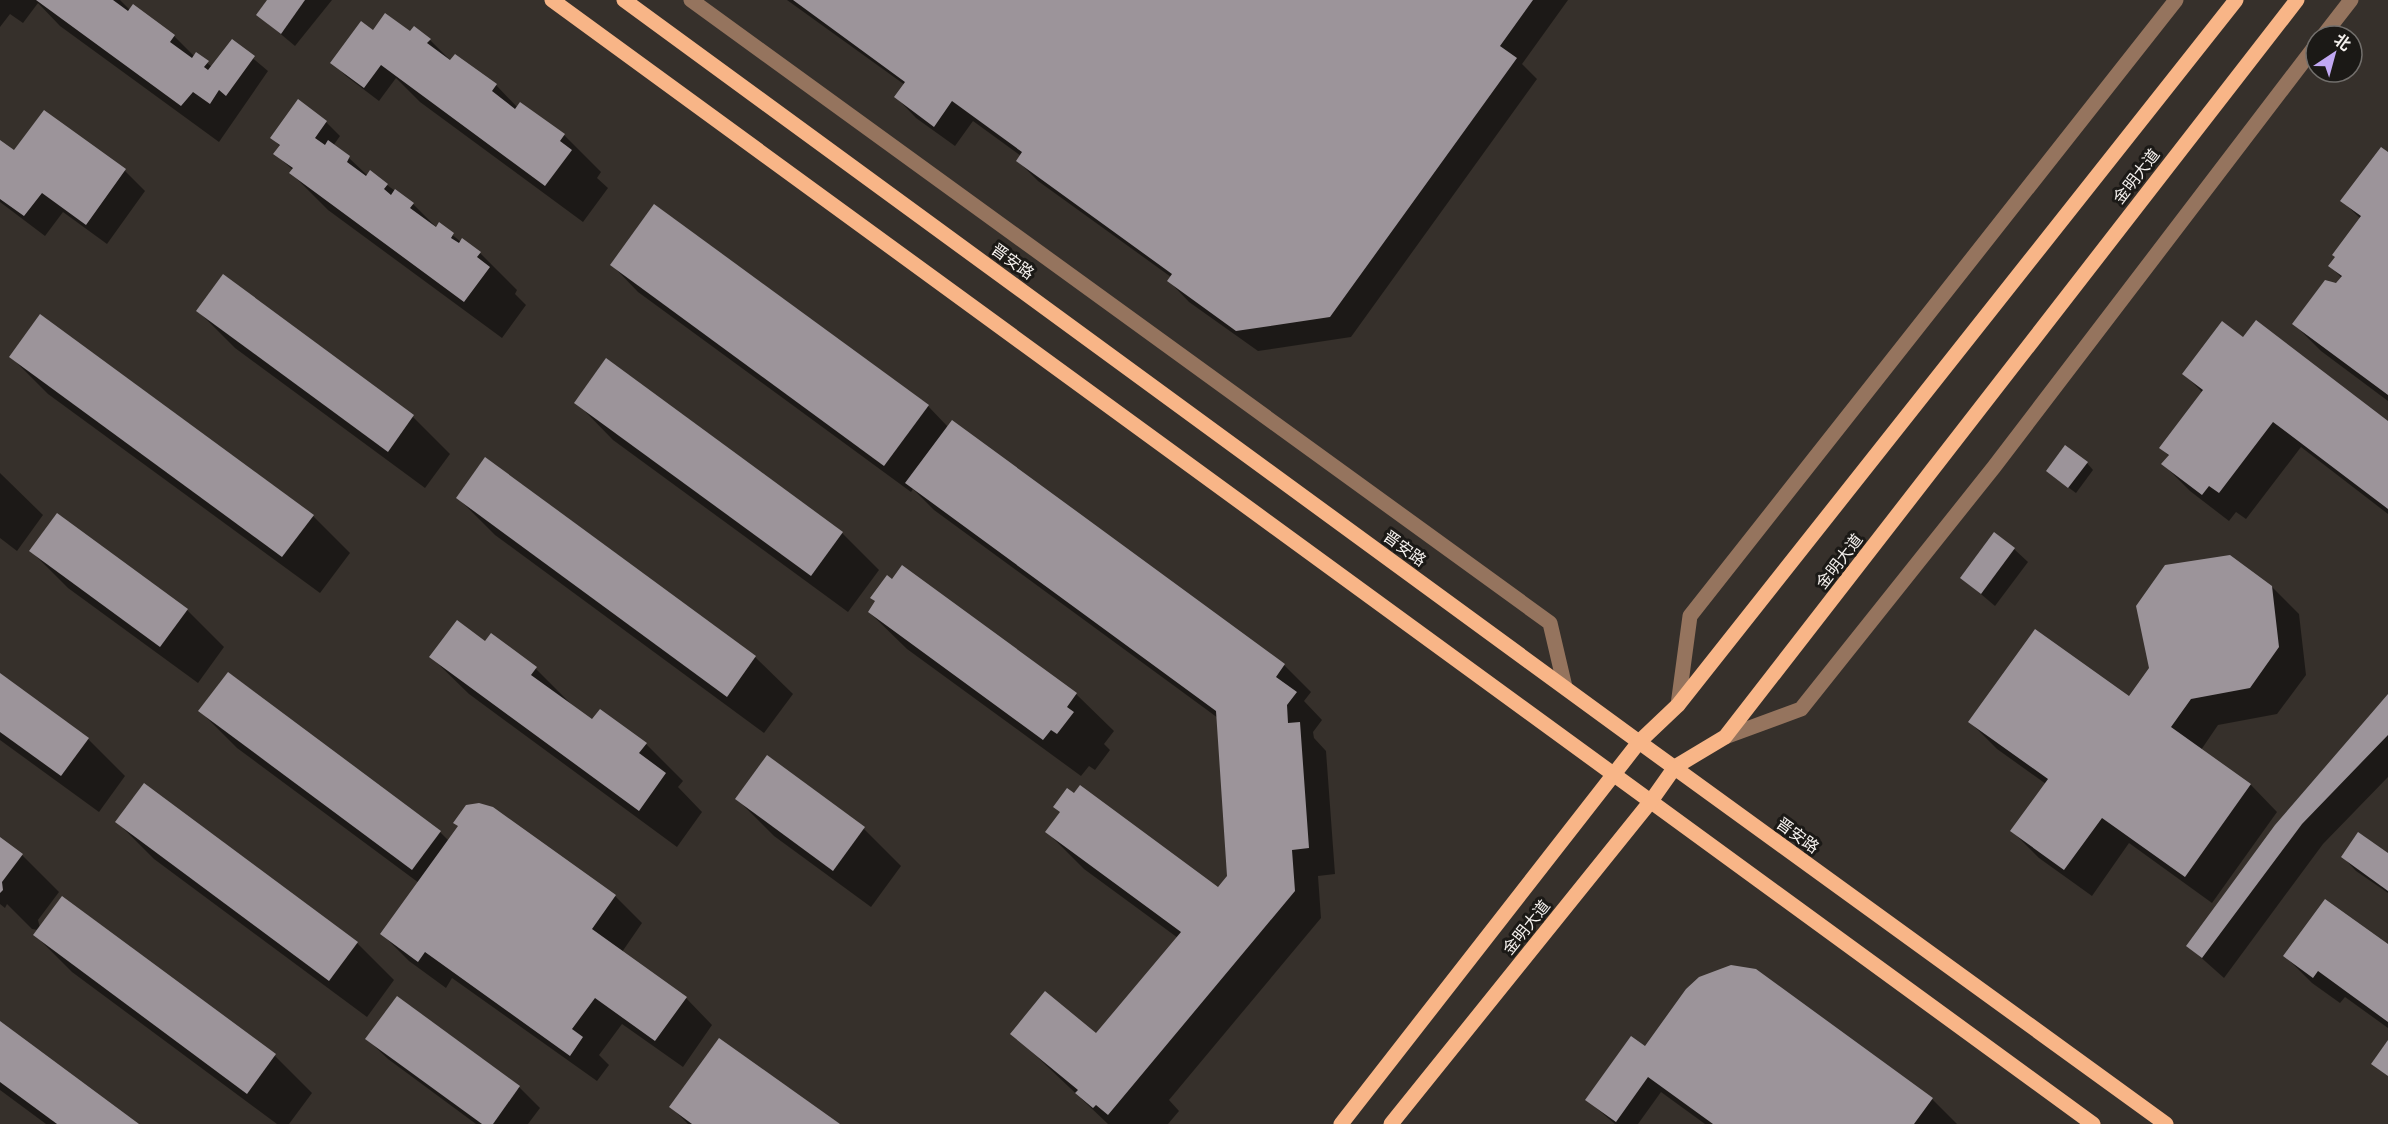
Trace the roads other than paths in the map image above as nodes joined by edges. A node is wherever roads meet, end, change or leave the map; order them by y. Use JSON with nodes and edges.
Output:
{"nodes":[{"id":1,"x":552,"y":0,"type":"edge"},
{"id":2,"x":624,"y":0,"type":"edge"},
{"id":3,"x":691,"y":0,"type":"edge"},
{"id":4,"x":2176,"y":0,"type":"edge"},
{"id":5,"x":2236,"y":0,"type":"edge"},
{"id":6,"x":2297,"y":0,"type":"edge"},
{"id":7,"x":2351,"y":0,"type":"edge"},
{"id":8,"x":2332,"y":24,"type":"edge"},
{"id":9,"x":2304,"y":61,"type":"edge"},
{"id":10,"x":1565,"y":687,"type":"junction"},
{"id":11,"x":1678,"y":705,"type":"junction"},
{"id":12,"x":1725,"y":737,"type":"junction"},
{"id":13,"x":1639,"y":742,"type":"junction"},
{"id":14,"x":1675,"y":767,"type":"junction"},
{"id":15,"x":1613,"y":775,"type":"junction"},
{"id":16,"x":1651,"y":801,"type":"junction"},
{"id":17,"x":1341,"y":1124,"type":"edge"},
{"id":18,"x":1391,"y":1124,"type":"edge"},
{"id":19,"x":2093,"y":1124,"type":"edge"},
{"id":20,"x":2166,"y":1124,"type":"edge"}],
"edges":[{"from":1,"to":15,"type":"main road"},
{"from":2,"to":10,"type":"main road","name":"晋安路"},
{"from":3,"to":10,"type":"street"},
{"from":4,"to":11,"type":"street"},
{"from":5,"to":11,"type":"main road","name":"金明大道"},
{"from":6,"to":12,"type":"main road","name":"金明大道"},
{"from":7,"to":8,"type":"street"},
{"from":9,"to":12,"type":"street"},
{"from":10,"to":13,"type":"main road","name":"晋安路"},
{"from":11,"to":13,"type":"main road","name":"金明大道"},
{"from":12,"to":14,"type":"main road","name":"金明大道"},
{"from":13,"to":14,"type":"main road","name":"晋安路"},
{"from":13,"to":15,"type":"main road","name":"金明大道"},
{"from":14,"to":16,"type":"main road","name":"金明大道"},
{"from":14,"to":20,"type":"main road","name":"晋安路"},
{"from":15,"to":16,"type":"main road"},
{"from":15,"to":17,"type":"main road","name":"金明大道"},
{"from":16,"to":18,"type":"main road","name":"金明大道"},
{"from":16,"to":19,"type":"main road"}]}
